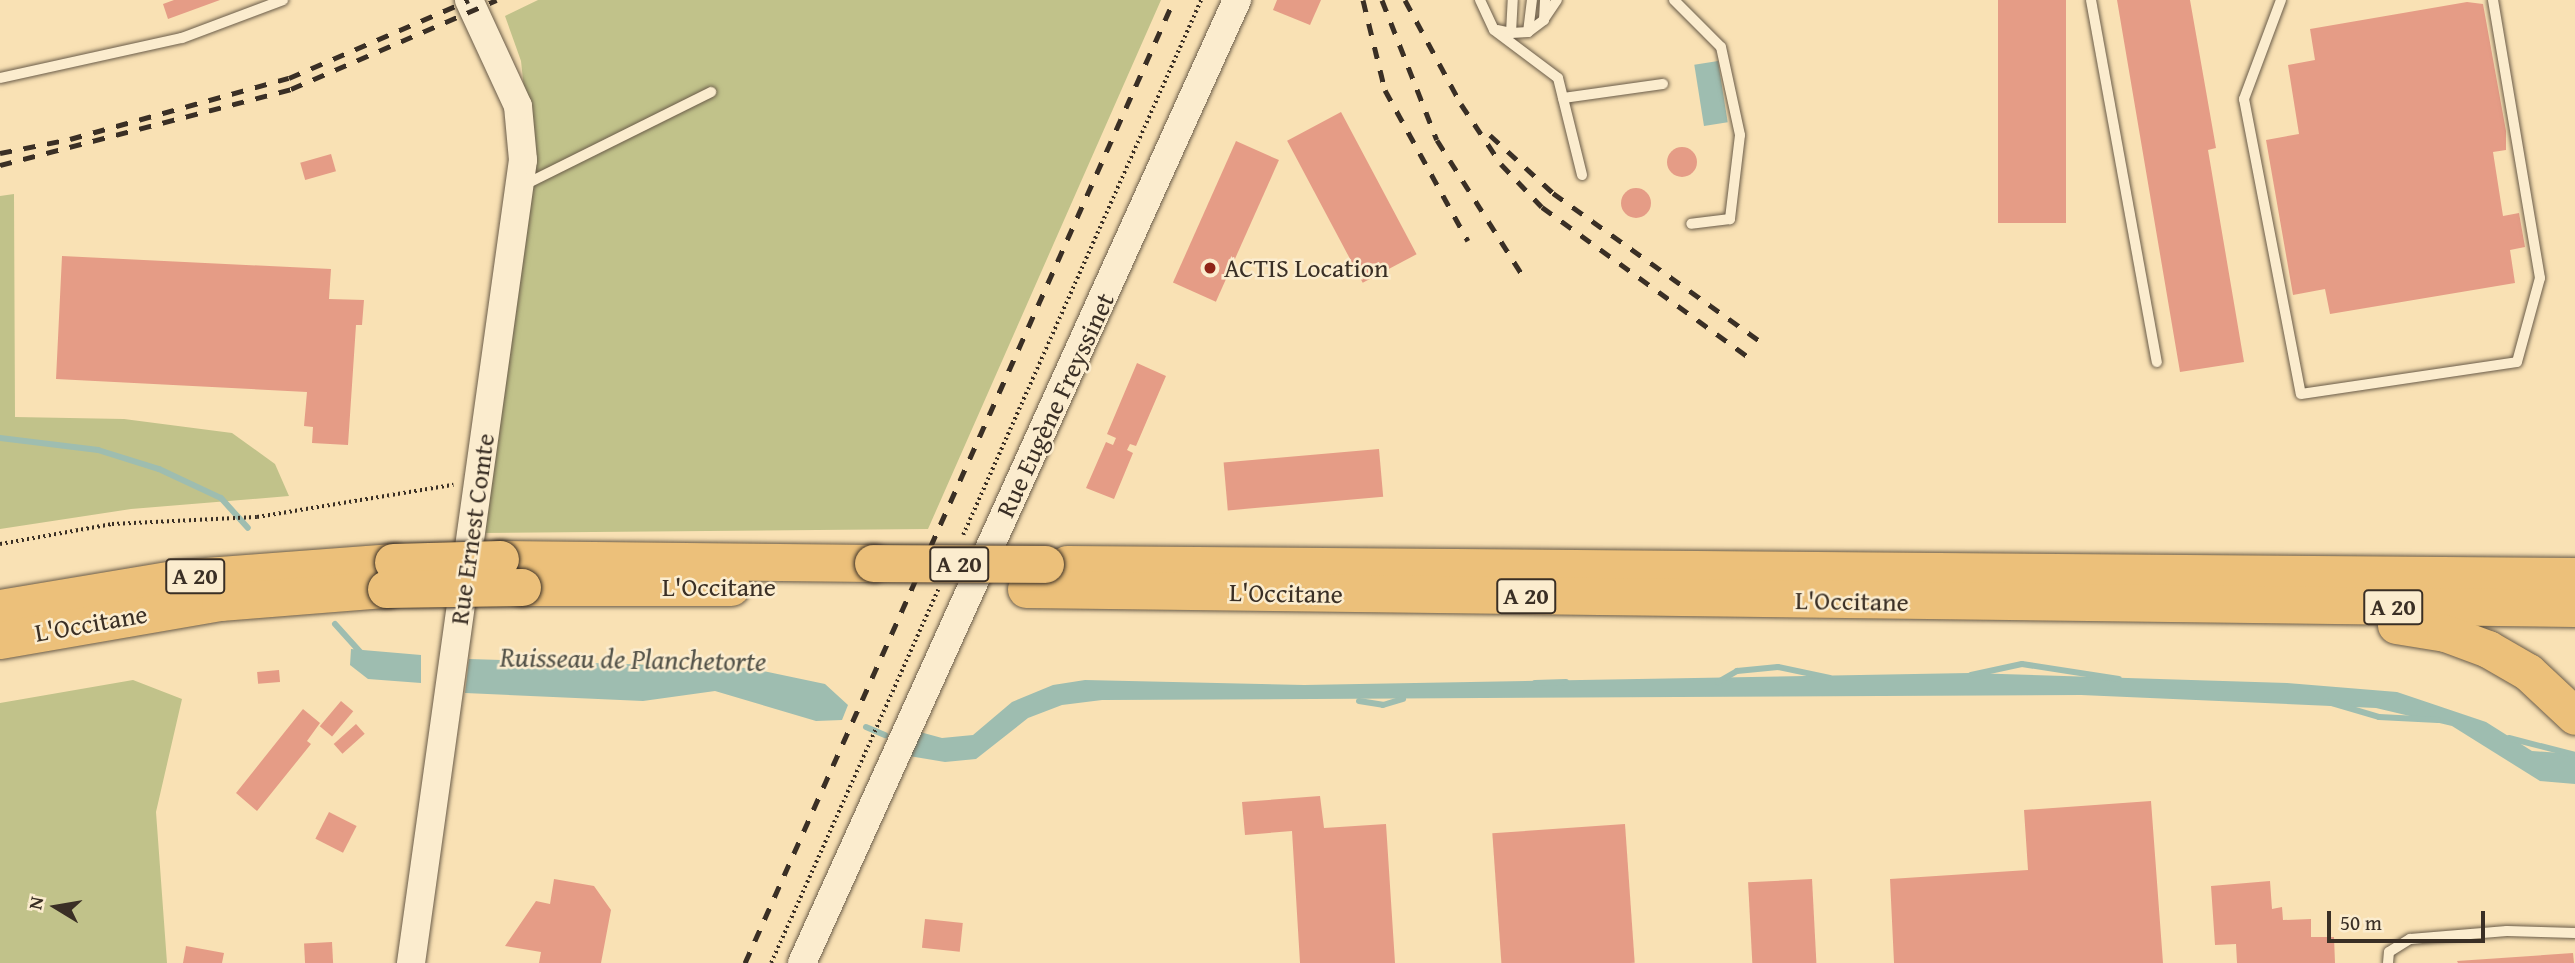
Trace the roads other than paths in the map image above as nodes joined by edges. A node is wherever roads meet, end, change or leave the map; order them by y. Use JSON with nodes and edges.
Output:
{"nodes":[{"id":1,"x":283,"y":0,"type":"edge"},
{"id":2,"x":469,"y":0,"type":"edge"},
{"id":3,"x":1237,"y":0,"type":"edge"},
{"id":4,"x":1480,"y":0,"type":"edge"},
{"id":5,"x":1513,"y":0,"type":"edge"},
{"id":6,"x":1532,"y":0,"type":"edge"},
{"id":7,"x":1545,"y":0,"type":"edge"},
{"id":8,"x":1557,"y":0,"type":"edge"},
{"id":9,"x":1674,"y":0,"type":"edge"},
{"id":10,"x":2091,"y":0,"type":"edge"},
{"id":11,"x":2281,"y":0,"type":"edge"},
{"id":12,"x":2493,"y":0,"type":"edge"},
{"id":13,"x":1544,"y":20,"type":"junction"},
{"id":14,"x":1494,"y":30,"type":"junction"},
{"id":15,"x":1528,"y":32,"type":"junction"},
{"id":16,"x":1511,"y":33,"type":"junction"},
{"id":17,"x":0,"y":78,"type":"edge"},
{"id":18,"x":1662,"y":84,"type":"dead end"},
{"id":19,"x":711,"y":92,"type":"dead end"},
{"id":20,"x":511,"y":96,"type":"junction"},
{"id":21,"x":1563,"y":99,"type":"junction"},
{"id":22,"x":1582,"y":175,"type":"dead end"},
{"id":23,"x":520,"y":187,"type":"junction"},
{"id":24,"x":1691,"y":224,"type":"dead end"},
{"id":25,"x":2157,"y":362,"type":"dead end"},
{"id":26,"x":2575,"y":553,"type":"edge"},
{"id":27,"x":389,"y":575,"type":"junction"},
{"id":28,"x":2413,"y":575,"type":"junction"},
{"id":29,"x":2575,"y":576,"type":"edge"},
{"id":30,"x":1036,"y":577,"type":"junction"},
{"id":31,"x":2211,"y":605,"type":"junction"},
{"id":32,"x":0,"y":608,"type":"edge"},
{"id":33,"x":2575,"y":608,"type":"edge"},
{"id":34,"x":0,"y":640,"type":"edge"},
{"id":35,"x":2575,"y":716,"type":"edge"},
{"id":36,"x":2571,"y":932,"type":"edge"},
{"id":37,"x":398,"y":963,"type":"edge"},
{"id":38,"x":411,"y":963,"type":"edge"},
{"id":39,"x":802,"y":963,"type":"edge"},
{"id":40,"x":2388,"y":963,"type":"edge"}],
"edges":[{"from":1,"to":17,"type":"lane"},
{"from":2,"to":20,"type":"street","name":"Rue Ernest Comte"},
{"from":3,"to":39,"type":"street","name":"Rue Eugène Freyssinet"},
{"from":4,"to":14,"type":"lane"},
{"from":5,"to":16,"type":"lane"},
{"from":6,"to":15,"type":"lane"},
{"from":7,"to":13,"type":"lane"},
{"from":8,"to":13,"type":"lane"},
{"from":9,"to":24,"type":"lane"},
{"from":10,"to":25,"type":"lane"},
{"from":11,"to":12,"type":"lane"},
{"from":13,"to":15,"type":"lane"},
{"from":14,"to":16,"type":"lane"},
{"from":14,"to":21,"type":"lane"},
{"from":15,"to":16,"type":"lane"},
{"from":18,"to":21,"type":"lane"},
{"from":19,"to":23,"type":"lane"},
{"from":20,"to":23,"type":"street","name":"Rue Ernest Comte"},
{"from":20,"to":37,"type":"street","name":"Rue Ernest Comte"},
{"from":21,"to":22,"type":"lane"},
{"from":23,"to":38,"type":"street","name":"Rue Ernest Comte"},
{"from":26,"to":28,"type":"highway"},
{"from":27,"to":30,"type":"highway","name":"L'Occitane","number":"A 20","bridge":true},
{"from":27,"to":32,"type":"highway","name":"L'Occitane","number":"A 20"},
{"from":27,"to":34,"type":"highway","name":"L'Occitane","number":"A 20"},
{"from":28,"to":29,"type":"highway","name":"L'Occitane","number":"A 20"},
{"from":28,"to":30,"type":"highway","name":"L'Occitane","number":"A 20"},
{"from":30,"to":31,"type":"highway","name":"L'Occitane","number":"A 20"},
{"from":31,"to":33,"type":"highway","name":"L'Occitane","number":"A 20"},
{"from":31,"to":35,"type":"highway"},
{"from":36,"to":40,"type":"lane"}]}
